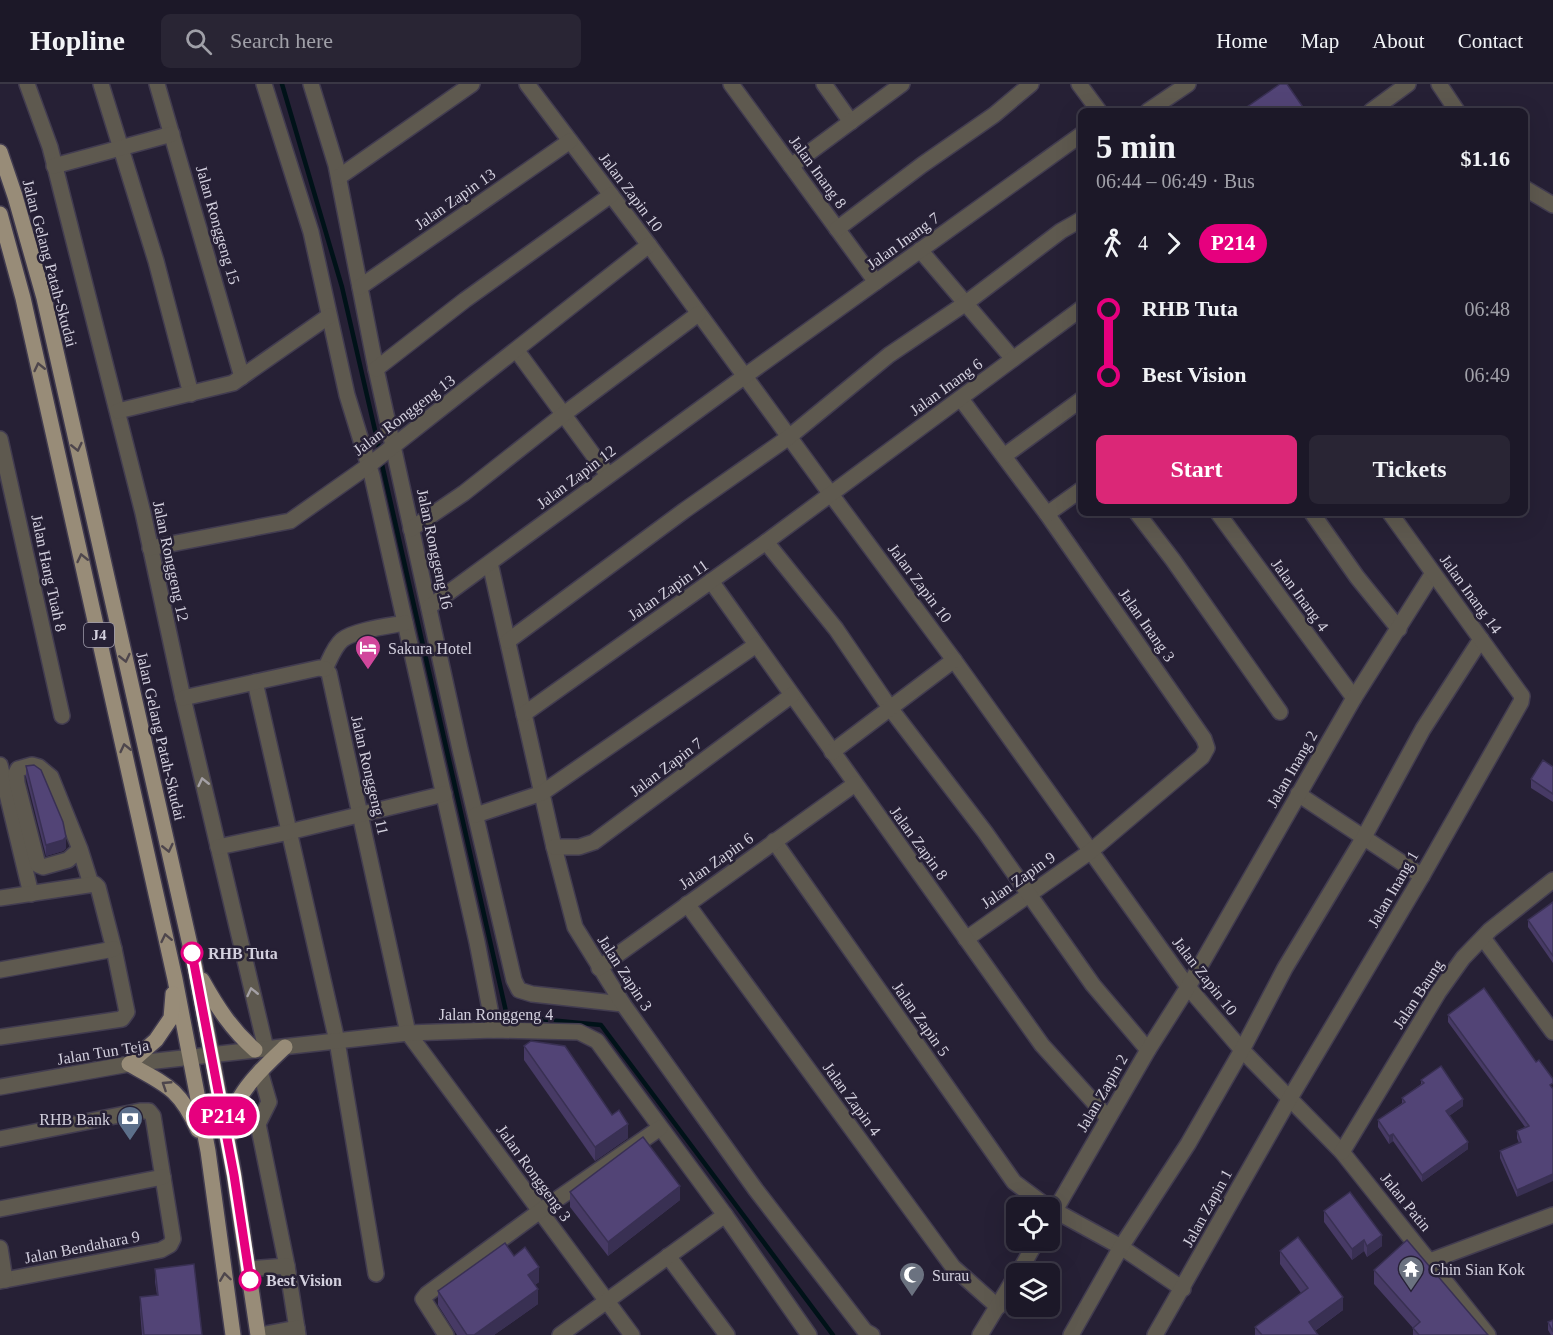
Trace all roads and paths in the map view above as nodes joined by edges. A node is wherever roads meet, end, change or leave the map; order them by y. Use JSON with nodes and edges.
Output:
{"nodes":[{"id":1,"x":27,"y":84,"type":"edge"},
{"id":2,"x":100,"y":84,"type":"edge"},
{"id":3,"x":157,"y":84,"type":"edge"},
{"id":4,"x":264,"y":84,"type":"edge"},
{"id":5,"x":311,"y":84,"type":"edge"},
{"id":6,"x":472,"y":84,"type":"edge"},
{"id":7,"x":527,"y":84,"type":"edge"},
{"id":8,"x":731,"y":84,"type":"edge"},
{"id":9,"x":824,"y":84,"type":"edge"},
{"id":10,"x":902,"y":84,"type":"edge"},
{"id":11,"x":1031,"y":84,"type":"edge"},
{"id":12,"x":1079,"y":84,"type":"edge"},
{"id":13,"x":1188,"y":84,"type":"edge"},
{"id":14,"x":1408,"y":84,"type":"edge"},
{"id":15,"x":1439,"y":84,"type":"edge"},
{"id":16,"x":1097,"y":108,"type":"edge"},
{"id":17,"x":1152,"y":108,"type":"edge"},
{"id":18,"x":1375,"y":108,"type":"edge"},
{"id":19,"x":1455,"y":108,"type":"edge"},
{"id":20,"x":851,"y":122,"type":"junction"},
{"id":21,"x":172,"y":134,"type":"junction"},
{"id":22,"x":1078,"y":137,"type":"edge"},
{"id":23,"x":570,"y":141,"type":"junction"},
{"id":24,"x":119,"y":148,"type":"junction"},
{"id":25,"x":0,"y":152,"type":"edge"},
{"id":26,"x":54,"y":166,"type":"junction"},
{"id":27,"x":791,"y":166,"type":"junction"},
{"id":28,"x":339,"y":177,"type":"junction"},
{"id":29,"x":1528,"y":190,"type":"edge"},
{"id":30,"x":611,"y":195,"type":"junction"},
{"id":31,"x":1553,"y":205,"type":"edge"},
{"id":32,"x":0,"y":214,"type":"edge"},
{"id":33,"x":1078,"y":221,"type":"edge"},
{"id":34,"x":837,"y":229,"type":"junction"},
{"id":35,"x":649,"y":245,"type":"junction"},
{"id":36,"x":920,"y":250,"type":"junction"},
{"id":37,"x":876,"y":282,"type":"junction"},
{"id":38,"x":360,"y":288,"type":"junction"},
{"id":39,"x":966,"y":303,"type":"junction"},
{"id":40,"x":1078,"y":311,"type":"edge"},
{"id":41,"x":698,"y":314,"type":"junction"},
{"id":42,"x":329,"y":316,"type":"junction"},
{"id":43,"x":517,"y":351,"type":"junction"},
{"id":44,"x":1013,"y":359,"type":"junction"},
{"id":45,"x":376,"y":369,"type":"junction"},
{"id":46,"x":745,"y":376,"type":"junction"},
{"id":47,"x":242,"y":377,"type":"junction"},
{"id":48,"x":191,"y":394,"type":"junction"},
{"id":49,"x":961,"y":399,"type":"junction"},
{"id":50,"x":1078,"y":402,"type":"edge"},
{"id":51,"x":118,"y":411,"type":"junction"},
{"id":52,"x":564,"y":414,"type":"junction"},
{"id":53,"x":789,"y":437,"type":"junction"},
{"id":54,"x":0,"y":439,"type":"edge"},
{"id":55,"x":394,"y":446,"type":"junction"},
{"id":56,"x":1004,"y":456,"type":"junction"},
{"id":57,"x":368,"y":466,"type":"junction"},
{"id":58,"x":4,"y":471,"type":"edge"},
{"id":59,"x":608,"y":475,"type":"junction"},
{"id":60,"x":1078,"y":492,"type":"edge"},
{"id":61,"x":830,"y":493,"type":"junction"},
{"id":62,"x":1047,"y":514,"type":"junction"},
{"id":63,"x":1139,"y":516,"type":"edge"},
{"id":64,"x":1220,"y":516,"type":"edge"},
{"id":65,"x":1314,"y":516,"type":"edge"},
{"id":66,"x":1392,"y":516,"type":"edge"},
{"id":67,"x":411,"y":529,"type":"junction"},
{"id":68,"x":766,"y":542,"type":"junction"},
{"id":69,"x":150,"y":549,"type":"junction"},
{"id":70,"x":490,"y":563,"type":"junction"},
{"id":71,"x":1433,"y":573,"type":"junction"},
{"id":72,"x":711,"y":581,"type":"junction"},
{"id":73,"x":429,"y":607,"type":"junction"},
{"id":74,"x":405,"y":622,"type":"junction"},
{"id":75,"x":1399,"y":628,"type":"junction"},
{"id":76,"x":1481,"y":639,"type":"junction"},
{"id":77,"x":508,"y":641,"type":"junction"},
{"id":78,"x":756,"y":645,"type":"junction"},
{"id":79,"x":954,"y":660,"type":"junction"},
{"id":80,"x":326,"y":669,"type":"junction"},
{"id":81,"x":255,"y":682,"type":"junction"},
{"id":82,"x":792,"y":695,"type":"junction"},
{"id":83,"x":1522,"y":696,"type":"joint"},
{"id":84,"x":183,"y":698,"type":"junction"},
{"id":85,"x":1354,"y":698,"type":"junction"},
{"id":86,"x":890,"y":708,"type":"junction"},
{"id":87,"x":1280,"y":712,"type":"dead end"},
{"id":88,"x":524,"y":714,"type":"junction"},
{"id":89,"x":62,"y":716,"type":"dead end"},
{"id":90,"x":832,"y":752,"type":"junction"},
{"id":91,"x":0,"y":765,"type":"edge"},
{"id":92,"x":855,"y":784,"type":"junction"},
{"id":93,"x":542,"y":793,"type":"junction"},
{"id":94,"x":444,"y":794,"type":"junction"},
{"id":95,"x":1298,"y":794,"type":"junction"},
{"id":96,"x":361,"y":814,"type":"junction"},
{"id":97,"x":476,"y":815,"type":"junction"},
{"id":98,"x":289,"y":832,"type":"junction"},
{"id":99,"x":1364,"y":837,"type":"junction"},
{"id":100,"x":774,"y":841,"type":"junction"},
{"id":101,"x":218,"y":847,"type":"junction"},
{"id":102,"x":554,"y":847,"type":"junction"},
{"id":103,"x":80,"y":849,"type":"junction"},
{"id":104,"x":1091,"y":851,"type":"junction"},
{"id":105,"x":1422,"y":876,"type":"junction"},
{"id":106,"x":1553,"y":880,"type":"edge"},
{"id":107,"x":91,"y":884,"type":"junction"},
{"id":108,"x":31,"y":894,"type":"junction"},
{"id":109,"x":1029,"y":894,"type":"junction"},
{"id":110,"x":0,"y":898,"type":"edge"},
{"id":111,"x":687,"y":904,"type":"junction"},
{"id":112,"x":1483,"y":938,"type":"junction"},
{"id":113,"x":966,"y":939,"type":"junction"},
{"id":114,"x":114,"y":949,"type":"junction"},
{"id":115,"x":195,"y":967,"type":"junction"},
{"id":116,"x":599,"y":968,"type":"junction"},
{"id":117,"x":0,"y":970,"type":"edge"},
{"id":118,"x":175,"y":979,"type":"junction"},
{"id":119,"x":1188,"y":987,"type":"junction"},
{"id":120,"x":623,"y":1004,"type":"junction"},
{"id":121,"x":494,"y":1030,"type":"junction"},
{"id":122,"x":1553,"y":1032,"type":"edge"},
{"id":123,"x":408,"y":1033,"type":"junction"},
{"id":124,"x":0,"y":1037,"type":"edge"},
{"id":125,"x":337,"y":1041,"type":"junction"},
{"id":126,"x":285,"y":1047,"type":"junction"},
{"id":127,"x":260,"y":1050,"type":"junction"},
{"id":128,"x":1148,"y":1050,"type":"junction"},
{"id":129,"x":1242,"y":1050,"type":"junction"},
{"id":130,"x":213,"y":1055,"type":"junction"},
{"id":131,"x":191,"y":1058,"type":"junction"},
{"id":132,"x":129,"y":1065,"type":"junction"},
{"id":133,"x":260,"y":1071,"type":"junction"},
{"id":134,"x":0,"y":1087,"type":"edge"},
{"id":135,"x":1290,"y":1098,"type":"junction"},
{"id":136,"x":1108,"y":1118,"type":"junction"},
{"id":137,"x":660,"y":1128,"type":"junction"},
{"id":138,"x":0,"y":1139,"type":"edge"},
{"id":139,"x":208,"y":1151,"type":"junction"},
{"id":140,"x":1342,"y":1152,"type":"junction"},
{"id":141,"x":234,"y":1175,"type":"junction"},
{"id":142,"x":164,"y":1177,"type":"junction"},
{"id":143,"x":1033,"y":1197,"type":"edge"},
{"id":144,"x":1060,"y":1197,"type":"edge"},
{"id":145,"x":0,"y":1209,"type":"edge"},
{"id":146,"x":540,"y":1211,"type":"junction"},
{"id":147,"x":725,"y":1215,"type":"junction"},
{"id":148,"x":1553,"y":1215,"type":"edge"},
{"id":149,"x":1060,"y":1216,"type":"edge"},
{"id":150,"x":1121,"y":1247,"type":"junction"},
{"id":151,"x":0,"y":1248,"type":"edge"},
{"id":152,"x":668,"y":1256,"type":"junction"},
{"id":153,"x":1430,"y":1261,"type":"junction"},
{"id":154,"x":287,"y":1266,"type":"junction"},
{"id":155,"x":248,"y":1269,"type":"junction"},
{"id":156,"x":376,"y":1274,"type":"dead end"},
{"id":157,"x":2,"y":1280,"type":"edge"},
{"id":158,"x":1183,"y":1289,"type":"junction"},
{"id":159,"x":1006,"y":1293,"type":"edge"},
{"id":160,"x":607,"y":1301,"type":"junction"},
{"id":161,"x":998,"y":1307,"type":"junction"},
{"id":162,"x":298,"y":1332,"type":"edge"},
{"id":163,"x":232,"y":1335,"type":"edge"},
{"id":164,"x":259,"y":1335,"type":"edge"},
{"id":165,"x":446,"y":1335,"type":"edge"},
{"id":166,"x":560,"y":1335,"type":"edge"},
{"id":167,"x":632,"y":1335,"type":"edge"},
{"id":168,"x":727,"y":1335,"type":"edge"},
{"id":169,"x":809,"y":1335,"type":"edge"},
{"id":170,"x":872,"y":1335,"type":"edge"},
{"id":171,"x":980,"y":1335,"type":"edge"},
{"id":172,"x":1071,"y":1335,"type":"edge"},
{"id":173,"x":1155,"y":1335,"type":"edge"},
{"id":174,"x":1488,"y":1335,"type":"edge"}],
"edges":[{"from":1,"to":26,"type":"street","name":"Jalan Ronggeng 12"},
{"from":2,"to":24,"type":"street"},
{"from":3,"to":21,"type":"street","name":"Jalan Ronggeng 15"},
{"from":4,"to":42,"type":"street"},
{"from":5,"to":28,"type":"street","name":"Jalan Ronggeng 16"},
{"from":6,"to":28,"type":"street"},
{"from":7,"to":23,"type":"street","name":"Jalan Zapin 10"},
{"from":8,"to":27,"type":"street","name":"Jalan Inang 8"},
{"from":9,"to":20,"type":"street"},
{"from":10,"to":20,"type":"street"},
{"from":11,"to":34,"type":"street"},
{"from":12,"to":16,"type":"street"},
{"from":13,"to":17,"type":"street"},
{"from":14,"to":18,"type":"street"},
{"from":15,"to":19,"type":"street"},
{"from":20,"to":27,"type":"street"},
{"from":21,"to":24,"type":"street"},
{"from":21,"to":47,"type":"street","name":"Jalan Ronggeng 15"},
{"from":22,"to":36,"type":"street","name":"Jalan Inang 7"},
{"from":23,"to":30,"type":"street","name":"Jalan Zapin 10"},
{"from":23,"to":38,"type":"street","name":"Jalan Zapin 13"},
{"from":24,"to":26,"type":"street"},
{"from":24,"to":48,"type":"street"},
{"from":25,"to":115,"type":"main road","name":"Jalan Gelang Patah-Skudai","number":"J4","one_way":true},
{"from":26,"to":51,"type":"street","name":"Jalan Ronggeng 12"},
{"from":27,"to":34,"type":"street","name":"Jalan Inang 8"},
{"from":28,"to":38,"type":"street","name":"Jalan Ronggeng 16"},
{"from":29,"to":31,"type":"street"},
{"from":30,"to":35,"type":"street","name":"Jalan Zapin 10"},
{"from":30,"to":45,"type":"street"},
{"from":118,"to":32,"type":"main road","number":"J4","one_way":true},
{"from":33,"to":39,"type":"street"},
{"from":34,"to":37,"type":"street","name":"Jalan Inang 8"},
{"from":35,"to":41,"type":"street","name":"Jalan Zapin 10"},
{"from":35,"to":43,"type":"street","name":"Jalan Ronggeng 13"},
{"from":36,"to":37,"type":"street","name":"Jalan Inang 7"},
{"from":36,"to":39,"type":"street"},
{"from":37,"to":46,"type":"street","name":"Jalan Inang 7"},
{"from":38,"to":45,"type":"street","name":"Jalan Ronggeng 16"},
{"from":39,"to":44,"type":"street"},
{"from":39,"to":53,"type":"street"},
{"from":40,"to":44,"type":"street","name":"Jalan Inang 6"},
{"from":41,"to":46,"type":"street","name":"Jalan Zapin 10"},
{"from":41,"to":52,"type":"street"},
{"from":42,"to":47,"type":"street"},
{"from":42,"to":57,"type":"street"},
{"from":43,"to":52,"type":"street"},
{"from":43,"to":55,"type":"street","name":"Jalan Ronggeng 13"},
{"from":44,"to":49,"type":"street","name":"Jalan Inang 6"},
{"from":45,"to":55,"type":"street","name":"Jalan Ronggeng 16"},
{"from":46,"to":53,"type":"street","name":"Jalan Zapin 10"},
{"from":46,"to":59,"type":"street","name":"Jalan Zapin 12"},
{"from":47,"to":48,"type":"street"},
{"from":48,"to":51,"type":"street"},
{"from":49,"to":56,"type":"street","name":"Jalan Inang 3"},
{"from":49,"to":61,"type":"street","name":"Jalan Inang 6"},
{"from":50,"to":56,"type":"street"},
{"from":51,"to":69,"type":"street","name":"Jalan Ronggeng 12"},
{"from":52,"to":59,"type":"street"},
{"from":52,"to":67,"type":"street"},
{"from":53,"to":61,"type":"street","name":"Jalan Zapin 10"},
{"from":53,"to":77,"type":"street"},
{"from":54,"to":58,"type":"street","name":"Jalan Hang Tuah 8"},
{"from":55,"to":57,"type":"street","name":"Jalan Ronggeng 13"},
{"from":55,"to":67,"type":"street","name":"Jalan Ronggeng 16"},
{"from":56,"to":62,"type":"street","name":"Jalan Inang 3"},
{"from":57,"to":69,"type":"street","name":"Jalan Ronggeng 13"},
{"from":57,"to":74,"type":"street"},
{"from":58,"to":89,"type":"street","name":"Jalan Hang Tuah 8"},
{"from":59,"to":70,"type":"street","name":"Jalan Zapin 12"},
{"from":60,"to":62,"type":"street"},
{"from":61,"to":68,"type":"street","name":"Jalan Zapin 11"},
{"from":61,"to":79,"type":"street","name":"Jalan Zapin 10"},
{"from":62,"to":104,"type":"street","name":"Jalan Inang 3"},
{"from":63,"to":87,"type":"street"},
{"from":64,"to":85,"type":"street","name":"Jalan Inang 4"},
{"from":65,"to":75,"type":"street"},
{"from":66,"to":71,"type":"street","name":"Jalan Inang 14"},
{"from":67,"to":73,"type":"street","name":"Jalan Ronggeng 16"},
{"from":68,"to":72,"type":"street","name":"Jalan Zapin 11"},
{"from":68,"to":86,"type":"street"},
{"from":69,"to":84,"type":"street","name":"Jalan Ronggeng 12"},
{"from":70,"to":73,"type":"street","name":"Jalan Zapin 12"},
{"from":70,"to":77,"type":"street","name":"Jalan Zapin 3"},
{"from":71,"to":75,"type":"street","name":"Jalan Inang 2"},
{"from":71,"to":76,"type":"street","name":"Jalan Inang 14"},
{"from":72,"to":78,"type":"street","name":"Jalan Zapin 8"},
{"from":72,"to":88,"type":"street","name":"Jalan Zapin 11"},
{"from":73,"to":97,"type":"street","name":"Jalan Ronggeng 16"},
{"from":74,"to":80,"type":"street"},
{"from":74,"to":94,"type":"street"},
{"from":75,"to":85,"type":"street","name":"Jalan Inang 2"},
{"from":76,"to":83,"type":"street","name":"Jalan Inang 14"},
{"from":76,"to":99,"type":"street"},
{"from":77,"to":88,"type":"street","name":"Jalan Zapin 3"},
{"from":78,"to":82,"type":"street","name":"Jalan Zapin 8"},
{"from":78,"to":93,"type":"street"},
{"from":79,"to":86,"type":"street"},
{"from":79,"to":104,"type":"street","name":"Jalan Zapin 10"},
{"from":80,"to":81,"type":"street"},
{"from":80,"to":96,"type":"street","name":"Jalan Ronggeng 11"},
{"from":81,"to":84,"type":"street"},
{"from":81,"to":98,"type":"street"},
{"from":82,"to":90,"type":"street","name":"Jalan Zapin 8"},
{"from":82,"to":102,"type":"street","name":"Jalan Zapin 7"},
{"from":83,"to":105,"type":"street","name":"Jalan Inang 1"},
{"from":101,"to":84,"type":"street","name":"Jalan Ronggeng 12","one_way":true},
{"from":85,"to":95,"type":"street","name":"Jalan Inang 2"},
{"from":86,"to":90,"type":"street"},
{"from":86,"to":109,"type":"street"},
{"from":88,"to":93,"type":"street","name":"Jalan Zapin 3"},
{"from":90,"to":92,"type":"street","name":"Jalan Zapin 8"},
{"from":91,"to":108,"type":"street"},
{"from":92,"to":100,"type":"street","name":"Jalan Zapin 6"},
{"from":92,"to":113,"type":"street","name":"Jalan Zapin 8"},
{"from":93,"to":97,"type":"street"},
{"from":93,"to":102,"type":"street","name":"Jalan Zapin 3"},
{"from":94,"to":96,"type":"street"},
{"from":94,"to":121,"type":"street"},
{"from":95,"to":99,"type":"street"},
{"from":95,"to":119,"type":"street","name":"Jalan Inang 2"},
{"from":96,"to":98,"type":"street"},
{"from":96,"to":123,"type":"street","name":"Jalan Ronggeng 11"},
{"from":97,"to":120,"type":"street","name":"Jalan Ronggeng 16"},
{"from":98,"to":101,"type":"street"},
{"from":98,"to":125,"type":"street"},
{"from":99,"to":105,"type":"street"},
{"from":99,"to":129,"type":"street"},
{"from":100,"to":111,"type":"street","name":"Jalan Zapin 6"},
{"from":100,"to":143,"type":"street","name":"Jalan Zapin 5"},
{"from":127,"to":101,"type":"street","name":"Jalan Ronggeng 12","one_way":true},
{"from":102,"to":116,"type":"street","name":"Jalan Zapin 3"},
{"from":103,"to":103,"type":"street"},
{"from":103,"to":107,"type":"street"},
{"from":104,"to":109,"type":"street","name":"Jalan Zapin 9"},
{"from":104,"to":119,"type":"street","name":"Jalan Zapin 10"},
{"from":105,"to":135,"type":"street","name":"Jalan Inang 1"},
{"from":106,"to":112,"type":"street","name":"Jalan Baung"},
{"from":107,"to":108,"type":"street"},
{"from":107,"to":114,"type":"street"},
{"from":108,"to":110,"type":"street"},
{"from":109,"to":113,"type":"street","name":"Jalan Zapin 9"},
{"from":109,"to":128,"type":"street"},
{"from":111,"to":116,"type":"street","name":"Jalan Zapin 6"},
{"from":111,"to":161,"type":"street","name":"Jalan Zapin 4"},
{"from":112,"to":122,"type":"street"},
{"from":112,"to":140,"type":"street","name":"Jalan Baung"},
{"from":113,"to":136,"type":"street","name":"Jalan Zapin 8"},
{"from":114,"to":117,"type":"street"},
{"from":114,"to":124,"type":"street"},
{"from":115,"to":127,"type":"main road"},
{"from":115,"to":130,"type":"main road","name":"Jalan Gelang Patah-Skudai","number":"J4"},
{"from":116,"to":120,"type":"street","name":"Jalan Zapin 3"},
{"from":118,"to":131,"type":"main road","number":"J4"},
{"from":118,"to":132,"type":"main road"},
{"from":119,"to":128,"type":"street","name":"Jalan Zapin 2"},
{"from":119,"to":129,"type":"street","name":"Jalan Zapin 10"},
{"from":120,"to":170,"type":"street","name":"Jalan Zapin 3"},
{"from":121,"to":123,"type":"street","name":"Jalan Ronggeng 4"},
{"from":121,"to":137,"type":"street","name":"Jalan Ronggeng 4"},
{"from":123,"to":125,"type":"street","name":"Jalan Ronggeng 4"},
{"from":123,"to":146,"type":"street","name":"Jalan Ronggeng 3"},
{"from":125,"to":126,"type":"street","name":"Jalan Ronggeng 4"},
{"from":125,"to":156,"type":"street"},
{"from":126,"to":127,"type":"street","name":"Jalan Ronggeng 4"},
{"from":126,"to":133,"type":"main road"},
{"from":127,"to":130,"type":"street","name":"Jalan Ronggeng 4"},
{"from":128,"to":136,"type":"street","name":"Jalan Zapin 2"},
{"from":129,"to":135,"type":"street","name":"Jalan Zapin 10"},
{"from":129,"to":150,"type":"street"},
{"from":130,"to":131,"type":"street","name":"Jalan Tun Teja"},
{"from":130,"to":141,"type":"main road","name":"Jalan Gelang Patah-Skudai","number":"J4"},
{"from":131,"to":132,"type":"street","name":"Jalan Tun Teja"},
{"from":131,"to":139,"type":"main road","number":"J4"},
{"from":132,"to":134,"type":"street","name":"Jalan Tun Teja"},
{"from":139,"to":132,"type":"main road","one_way":true},
{"from":133,"to":141,"type":"main road"},
{"from":133,"to":154,"type":"street"},
{"from":135,"to":140,"type":"street","name":"Jalan Patin"},
{"from":135,"to":158,"type":"street","name":"Jalan Zapin 1"},
{"from":136,"to":144,"type":"street","name":"Jalan Zapin 2"},
{"from":137,"to":146,"type":"street"},
{"from":137,"to":147,"type":"street","name":"Jalan Ronggeng 4"},
{"from":138,"to":142,"type":"street"},
{"from":163,"to":139,"type":"main road","number":"J4","one_way":true},
{"from":140,"to":153,"type":"street","name":"Jalan Patin"},
{"from":141,"to":155,"type":"main road","name":"Jalan Gelang Patah-Skudai","number":"J4"},
{"from":142,"to":145,"type":"street"},
{"from":142,"to":157,"type":"street","name":"Jalan Bendahara 9"},
{"from":146,"to":160,"type":"street","name":"Jalan Ronggeng 3"},
{"from":146,"to":165,"type":"street"},
{"from":147,"to":152,"type":"street"},
{"from":147,"to":169,"type":"street","name":"Jalan Ronggeng 4"},
{"from":148,"to":153,"type":"street"},
{"from":149,"to":150,"type":"street","name":"Jalan Zapin 5"},
{"from":150,"to":158,"type":"street","name":"Jalan Zapin 5"},
{"from":150,"to":172,"type":"street"},
{"from":151,"to":157,"type":"street"},
{"from":152,"to":160,"type":"street"},
{"from":152,"to":168,"type":"street"},
{"from":153,"to":174,"type":"street","name":"Jalan Patin"},
{"from":154,"to":155,"type":"street"},
{"from":154,"to":162,"type":"street"},
{"from":155,"to":164,"type":"main road","name":"Jalan Gelang Patah-Skudai","number":"J4"},
{"from":158,"to":173,"type":"street","name":"Jalan Zapin 1"},
{"from":159,"to":161,"type":"street"},
{"from":160,"to":166,"type":"street"},
{"from":160,"to":167,"type":"street","name":"Jalan Ronggeng 3"},
{"from":161,"to":171,"type":"street"},
{"from":162,"to":164,"type":"street"}]}
